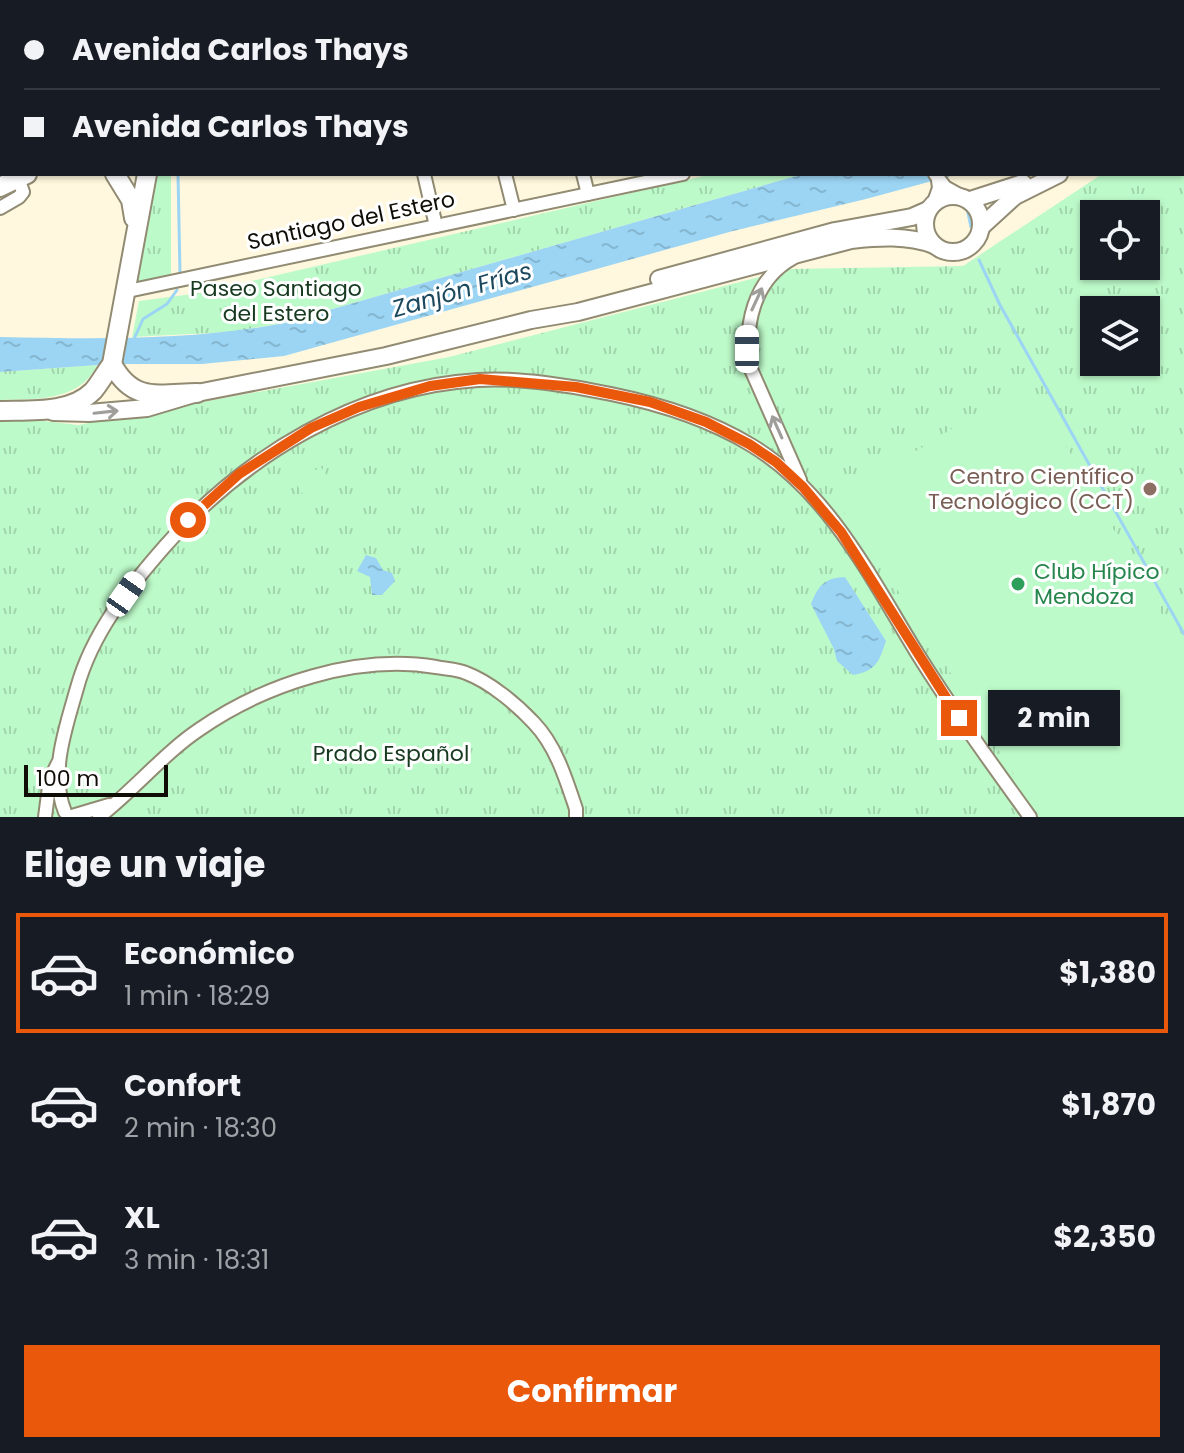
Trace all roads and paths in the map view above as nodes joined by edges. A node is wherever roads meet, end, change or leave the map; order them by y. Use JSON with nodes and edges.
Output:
{"nodes":[{"id":1,"x":23,"y":176,"type":"edge"},
{"id":2,"x":116,"y":176,"type":"edge"},
{"id":3,"x":147,"y":176,"type":"edge"},
{"id":4,"x":424,"y":176,"type":"edge"},
{"id":5,"x":506,"y":176,"type":"edge"},
{"id":6,"x":584,"y":176,"type":"edge"},
{"id":7,"x":661,"y":176,"type":"edge"},
{"id":8,"x":1038,"y":176,"type":"edge"},
{"id":9,"x":1055,"y":176,"type":"edge"},
{"id":10,"x":937,"y":177,"type":"edge"},
{"id":11,"x":0,"y":187,"type":"edge"},
{"id":12,"x":588,"y":194,"type":"junction"},
{"id":13,"x":965,"y":198,"type":"junction"},
{"id":14,"x":931,"y":206,"type":"junction"},
{"id":15,"x":0,"y":208,"type":"edge"},
{"id":16,"x":514,"y":210,"type":"junction"},
{"id":17,"x":436,"y":226,"type":"junction"},
{"id":18,"x":982,"y":226,"type":"junction"},
{"id":19,"x":134,"y":237,"type":"junction"},
{"id":20,"x":934,"y":245,"type":"junction"},
{"id":21,"x":805,"y":252,"type":"junction"},
{"id":22,"x":123,"y":292,"type":"junction"},
{"id":23,"x":531,"y":320,"type":"junction"},
{"id":24,"x":112,"y":364,"type":"junction"},
{"id":25,"x":197,"y":393,"type":"junction"},
{"id":26,"x":28,"y":410,"type":"junction"},
{"id":27,"x":0,"y":411,"type":"edge"},
{"id":28,"x":803,"y":487,"type":"junction"},
{"id":29,"x":59,"y":760,"type":"junction"},
{"id":30,"x":116,"y":803,"type":"junction"},
{"id":31,"x":70,"y":815,"type":"edge"},
{"id":32,"x":47,"y":817,"type":"edge"},
{"id":33,"x":99,"y":817,"type":"edge"},
{"id":34,"x":576,"y":817,"type":"edge"},
{"id":35,"x":1030,"y":817,"type":"edge"}],
"edges":[{"from":1,"to":11,"type":"highway"},
{"from":1,"to":15,"type":"street"},
{"from":2,"to":19,"type":"highway"},
{"from":3,"to":19,"type":"highway"},
{"from":4,"to":17,"type":"street"},
{"from":5,"to":16,"type":"street"},
{"from":6,"to":12,"type":"street"},
{"from":7,"to":12,"type":"street","name":"Santiago del Estero"},
{"from":8,"to":13,"type":"main road"},
{"from":9,"to":18,"type":"main road"},
{"from":10,"to":13,"type":"street"},
{"from":10,"to":14,"type":"street"},
{"from":12,"to":16,"type":"street","name":"Santiago del Estero"},
{"from":13,"to":14,"type":"main road"},
{"from":13,"to":18,"type":"main road"},
{"from":14,"to":20,"type":"main road"},
{"from":14,"to":23,"type":"main road"},
{"from":16,"to":17,"type":"street","name":"Santiago del Estero"},
{"from":17,"to":22,"type":"street","name":"Santiago del Estero"},
{"from":18,"to":20,"type":"main road"},
{"from":19,"to":22,"type":"highway"},
{"from":20,"to":21,"type":"main road"},
{"from":21,"to":23,"type":"main road"},
{"from":28,"to":21,"type":"street","one_way":true},
{"from":22,"to":24,"type":"highway"},
{"from":23,"to":25,"type":"main road"},
{"from":24,"to":25,"type":"highway"},
{"from":24,"to":26,"type":"highway"},
{"from":26,"to":25,"type":"main road","one_way":true},
{"from":26,"to":27,"type":"highway"},
{"from":28,"to":29,"type":"street"},
{"from":28,"to":35,"type":"street"},
{"from":29,"to":31,"type":"street"},
{"from":29,"to":32,"type":"street"},
{"from":30,"to":31,"type":"street"},
{"from":30,"to":33,"type":"street"},
{"from":30,"to":34,"type":"street"},
{"from":31,"to":32,"type":"street"}]}
